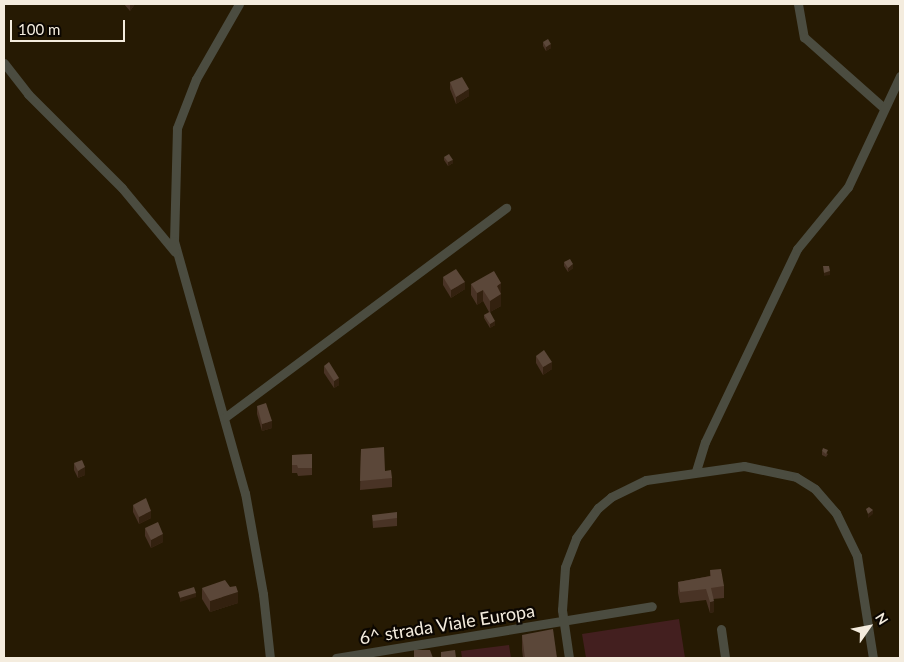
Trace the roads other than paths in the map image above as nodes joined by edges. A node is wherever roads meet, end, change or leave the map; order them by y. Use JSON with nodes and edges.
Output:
{"nodes":[{"id":1,"x":239,"y":4,"type":"edge"},
{"id":2,"x":798,"y":4,"type":"edge"},
{"id":3,"x":4,"y":63,"type":"edge"},
{"id":4,"x":900,"y":76,"type":"edge"},
{"id":5,"x":884,"y":108,"type":"junction"},
{"id":6,"x":506,"y":208,"type":"dead end"},
{"id":7,"x":176,"y":254,"type":"junction"},
{"id":8,"x":224,"y":418,"type":"junction"},
{"id":9,"x":696,"y":472,"type":"junction"},
{"id":10,"x":652,"y":606,"type":"dead end"},
{"id":11,"x":564,"y":621,"type":"junction"},
{"id":12,"x":721,"y":629,"type":"dead end"},
{"id":13,"x":393,"y":654,"type":"edge"},
{"id":14,"x":270,"y":658,"type":"edge"},
{"id":15,"x":336,"y":658,"type":"edge"},
{"id":16,"x":569,"y":658,"type":"edge"},
{"id":17,"x":725,"y":658,"type":"edge"},
{"id":18,"x":873,"y":658,"type":"edge"}],
"edges":[{"from":1,"to":7,"type":"street"},
{"from":2,"to":5,"type":"street"},
{"from":3,"to":7,"type":"street"},
{"from":4,"to":5,"type":"street"},
{"from":5,"to":9,"type":"street"},
{"from":6,"to":8,"type":"street"},
{"from":7,"to":8,"type":"street"},
{"from":8,"to":14,"type":"street"},
{"from":9,"to":11,"type":"street"},
{"from":9,"to":18,"type":"street"},
{"from":10,"to":11,"type":"street","name":"6^ strada Viale Europa"},
{"from":11,"to":13,"type":"street","name":"6^ strada Viale Europa"},
{"from":11,"to":16,"type":"street"},
{"from":12,"to":17,"type":"street"},
{"from":13,"to":15,"type":"street","name":"6^ strada Viale Europa"}]}
